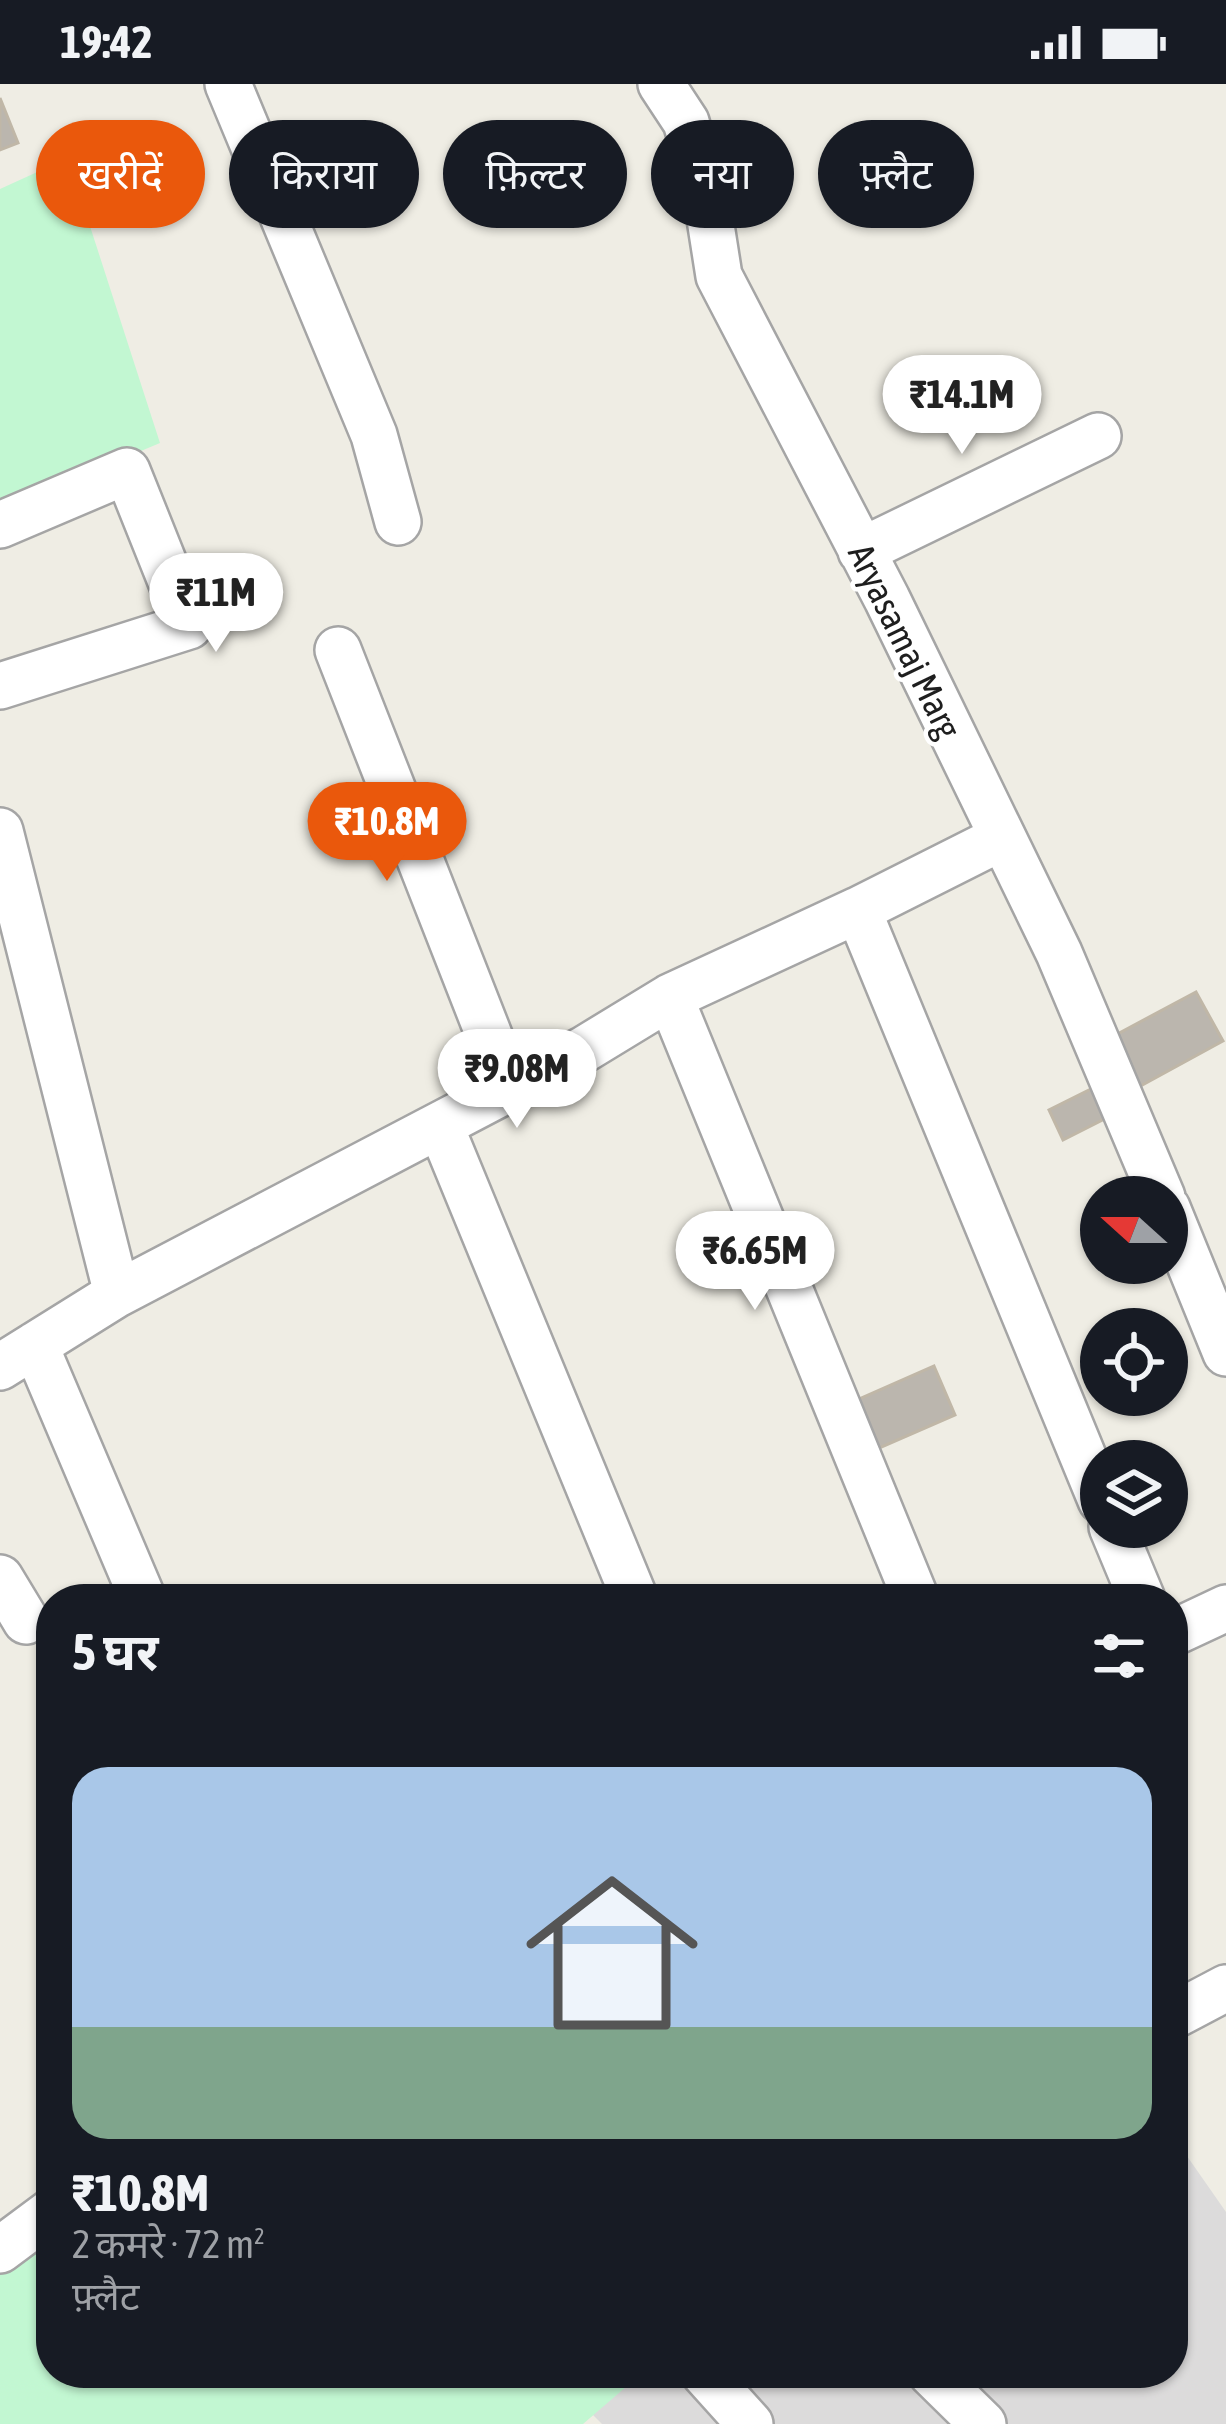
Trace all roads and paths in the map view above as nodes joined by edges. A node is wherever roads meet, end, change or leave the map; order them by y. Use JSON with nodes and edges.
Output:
{"nodes":[{"id":1,"x":228,"y":84,"type":"edge"},
{"id":2,"x":661,"y":84,"type":"edge"},
{"id":3,"x":1098,"y":436,"type":"dead end"},
{"id":4,"x":398,"y":522,"type":"dead end"},
{"id":5,"x":0,"y":525,"type":"edge"},
{"id":6,"x":861,"y":551,"type":"junction"},
{"id":7,"x":338,"y":650,"type":"dead end"},
{"id":8,"x":0,"y":686,"type":"edge"},
{"id":9,"x":0,"y":831,"type":"edge"},
{"id":10,"x":1000,"y":838,"type":"junction"},
{"id":11,"x":858,"y":910,"type":"junction"},
{"id":12,"x":670,"y":997,"type":"junction"},
{"id":13,"x":510,"y":1089,"type":"junction"},
{"id":14,"x":440,"y":1125,"type":"junction"},
{"id":15,"x":1153,"y":1176,"type":"edge"},
{"id":16,"x":1188,"y":1260,"type":"edge"},
{"id":17,"x":117,"y":1294,"type":"junction"},
{"id":18,"x":1226,"y":1353,"type":"edge"},
{"id":19,"x":17,"y":1356,"type":"edge"},
{"id":20,"x":1080,"y":1448,"type":"edge"},
{"id":21,"x":1121,"y":1548,"type":"edge"},
{"id":22,"x":0,"y":1578,"type":"edge"},
{"id":23,"x":135,"y":1584,"type":"edge"},
{"id":24,"x":629,"y":1584,"type":"edge"},
{"id":25,"x":910,"y":1584,"type":"edge"},
{"id":26,"x":1136,"y":1584,"type":"edge"},
{"id":27,"x":1226,"y":1608,"type":"edge"},
{"id":28,"x":26,"y":1622,"type":"dead end"},
{"id":29,"x":1188,"y":1626,"type":"edge"},
{"id":30,"x":1226,"y":1988,"type":"edge"},
{"id":31,"x":1188,"y":2008,"type":"edge"},
{"id":32,"x":36,"y":2223,"type":"edge"},
{"id":33,"x":0,"y":2250,"type":"edge"},
{"id":34,"x":718,"y":2388,"type":"edge"},
{"id":35,"x":946,"y":2388,"type":"edge"},
{"id":36,"x":750,"y":2424,"type":"edge"},
{"id":37,"x":983,"y":2424,"type":"edge"}],
"edges":[{"from":1,"to":4,"type":"street"},
{"from":2,"to":6,"type":"street","name":"Aryasamaj Marg"},
{"from":3,"to":6,"type":"street"},
{"from":5,"to":8,"type":"street"},
{"from":6,"to":10,"type":"street","name":"Aryasamaj Marg"},
{"from":7,"to":13,"type":"street"},
{"from":9,"to":17,"type":"street"},
{"from":10,"to":11,"type":"street"},
{"from":10,"to":15,"type":"street","name":"Aryasamaj Marg"},
{"from":11,"to":12,"type":"street"},
{"from":11,"to":20,"type":"street"},
{"from":12,"to":13,"type":"street"},
{"from":12,"to":25,"type":"street"},
{"from":13,"to":14,"type":"street"},
{"from":14,"to":17,"type":"street"},
{"from":14,"to":24,"type":"street"},
{"from":16,"to":18,"type":"street"},
{"from":17,"to":19,"type":"street"},
{"from":19,"to":23,"type":"street"},
{"from":21,"to":26,"type":"street"},
{"from":22,"to":28,"type":"street"},
{"from":27,"to":29,"type":"street"},
{"from":30,"to":31,"type":"street"},
{"from":32,"to":33,"type":"street"},
{"from":34,"to":36,"type":"street"},
{"from":35,"to":37,"type":"street"}]}
